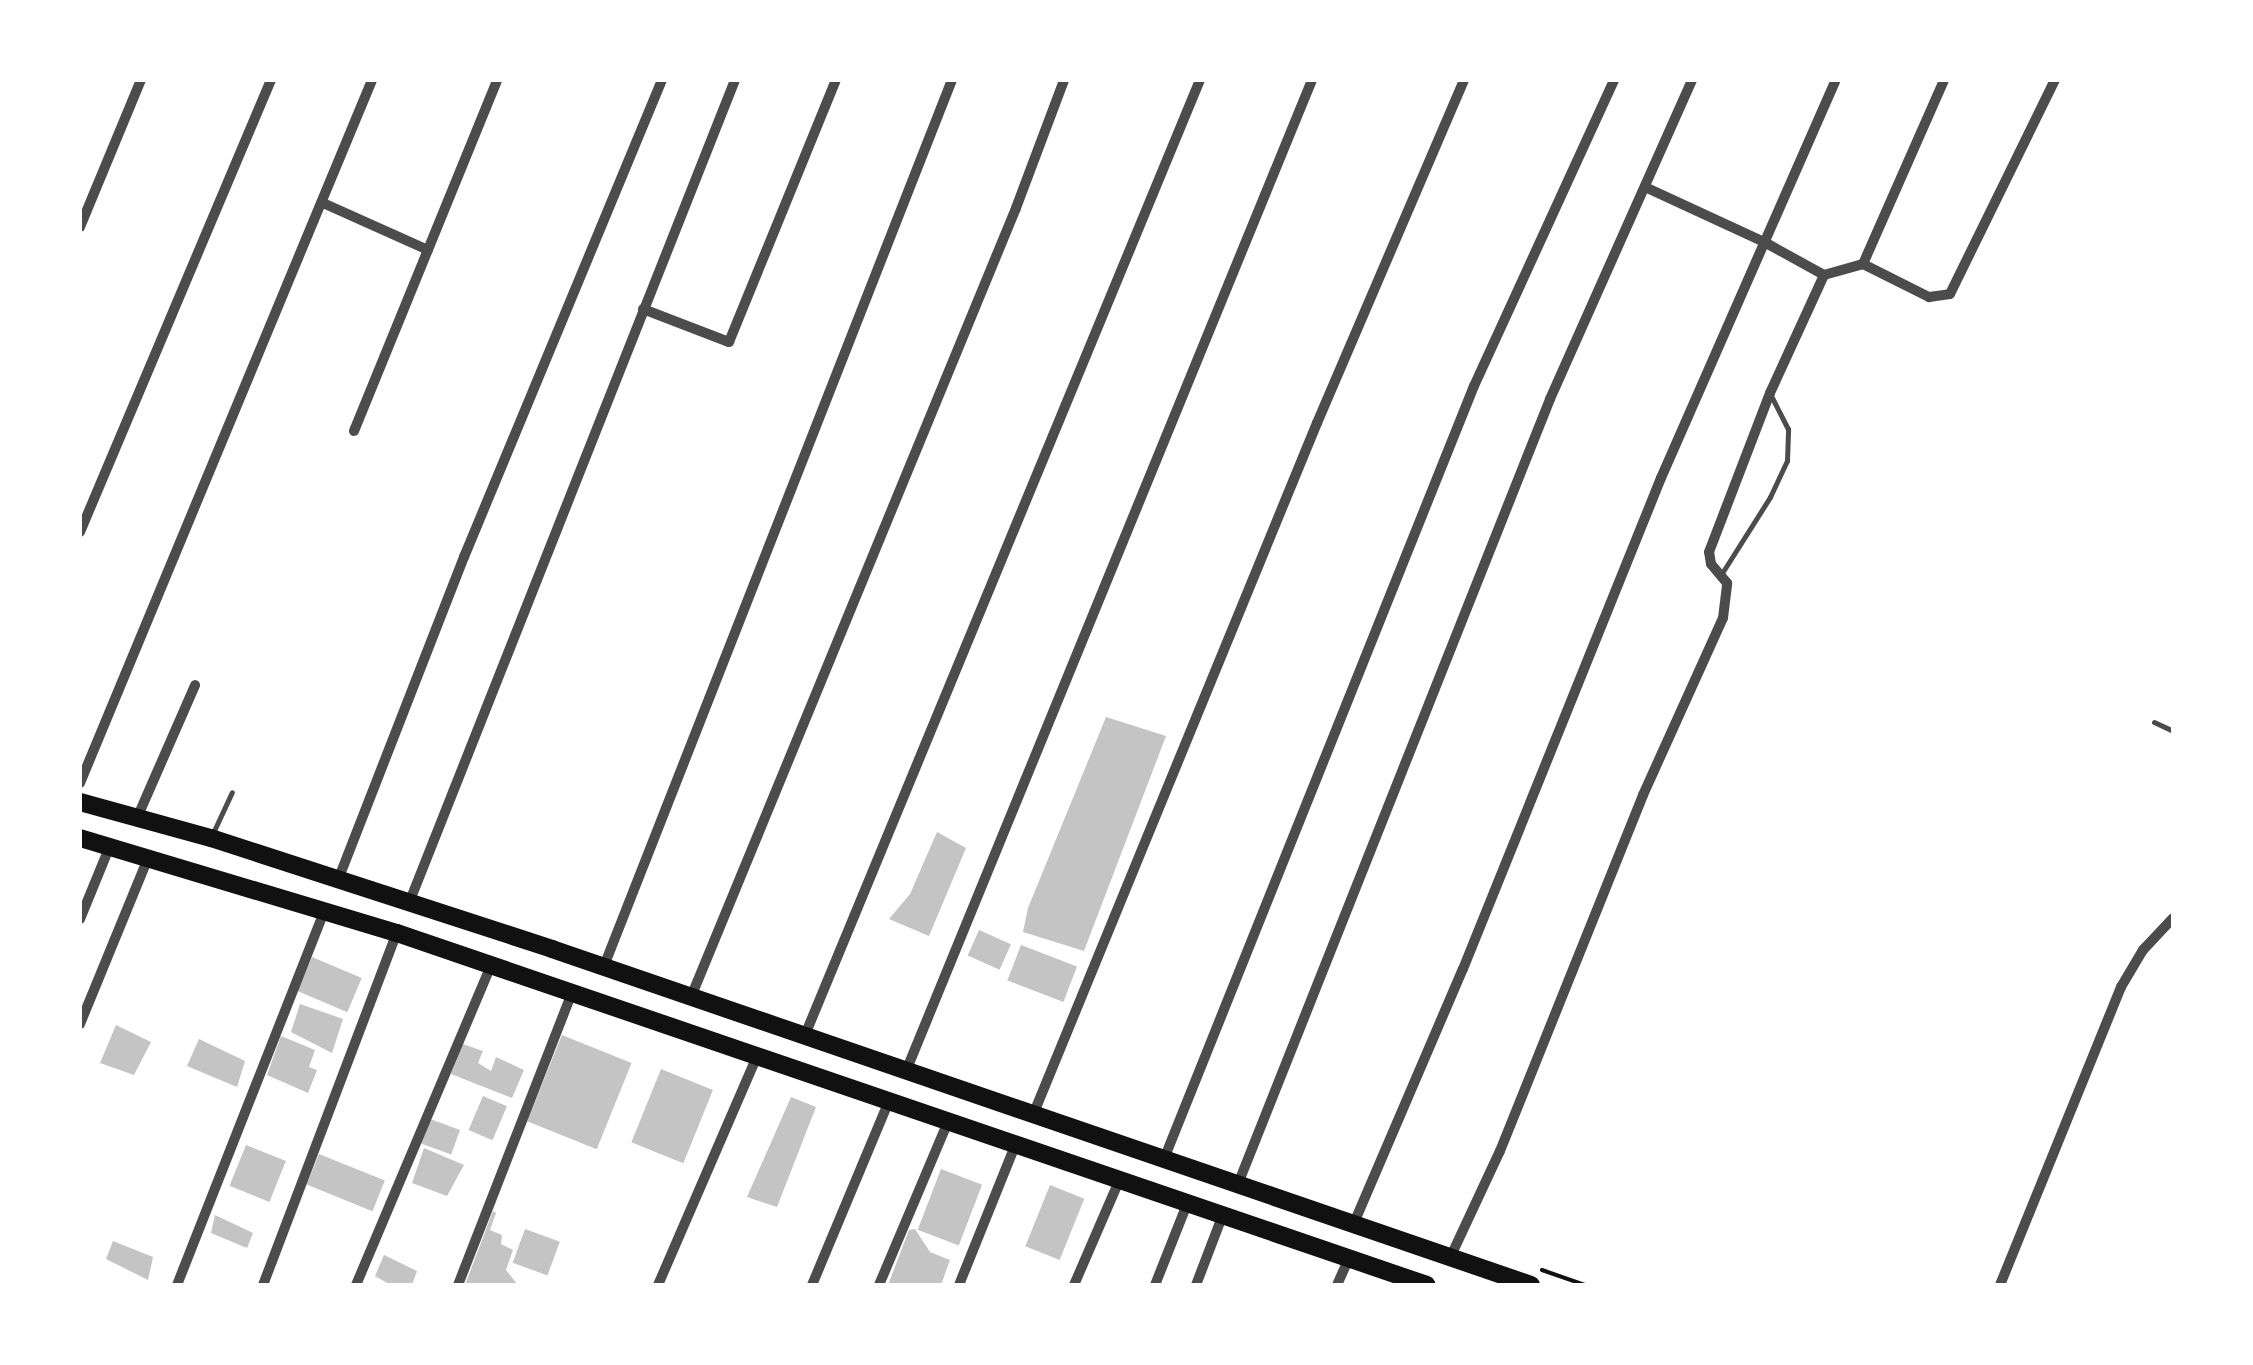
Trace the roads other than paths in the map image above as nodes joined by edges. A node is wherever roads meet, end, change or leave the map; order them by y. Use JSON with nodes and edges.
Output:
{"nodes":[{"id":1,"x":142,"y":80,"type":"edge"},
{"id":2,"x":271,"y":80,"type":"edge"},
{"id":3,"x":372,"y":80,"type":"edge"},
{"id":4,"x":498,"y":80,"type":"edge"},
{"id":5,"x":662,"y":80,"type":"edge"},
{"id":6,"x":734,"y":80,"type":"edge"},
{"id":7,"x":836,"y":80,"type":"edge"},
{"id":8,"x":952,"y":80,"type":"edge"},
{"id":9,"x":1064,"y":80,"type":"edge"},
{"id":10,"x":1200,"y":80,"type":"edge"},
{"id":11,"x":1312,"y":80,"type":"edge"},
{"id":12,"x":1464,"y":80,"type":"edge"},
{"id":13,"x":1614,"y":80,"type":"edge"},
{"id":14,"x":1692,"y":80,"type":"edge"},
{"id":15,"x":1836,"y":80,"type":"edge"},
{"id":16,"x":1944,"y":80,"type":"edge"},
{"id":17,"x":2055,"y":80,"type":"edge"},
{"id":18,"x":1644,"y":187,"type":"junction"},
{"id":19,"x":323,"y":203,"type":"junction"},
{"id":20,"x":80,"y":227,"type":"edge"},
{"id":21,"x":1766,"y":243,"type":"junction"},
{"id":22,"x":428,"y":250,"type":"junction"},
{"id":23,"x":1863,"y":264,"type":"junction"},
{"id":24,"x":1824,"y":276,"type":"junction"},
{"id":25,"x":643,"y":309,"type":"junction"},
{"id":26,"x":1770,"y":393,"type":"junction"},
{"id":27,"x":354,"y":431,"type":"dead end"},
{"id":28,"x":80,"y":532,"type":"edge"},
{"id":29,"x":1722,"y":573,"type":"junction"},
{"id":30,"x":195,"y":686,"type":"dead end"},
{"id":31,"x":2154,"y":722,"type":"dead end"},
{"id":32,"x":2173,"y":731,"type":"edge"},
{"id":33,"x":80,"y":783,"type":"edge"},
{"id":34,"x":232,"y":792,"type":"dead end"},
{"id":35,"x":80,"y":802,"type":"edge"},
{"id":36,"x":137,"y":818,"type":"junction"},
{"id":37,"x":80,"y":838,"type":"edge"},
{"id":38,"x":211,"y":838,"type":"junction"},
{"id":39,"x":110,"y":846,"type":"junction"},
{"id":40,"x":148,"y":857,"type":"junction"},
{"id":41,"x":338,"y":880,"type":"junction"},
{"id":42,"x":409,"y":902,"type":"junction"},
{"id":43,"x":325,"y":910,"type":"junction"},
{"id":44,"x":2173,"y":918,"type":"edge"},
{"id":45,"x":80,"y":919,"type":"edge"},
{"id":46,"x":397,"y":933,"type":"junction"},
{"id":47,"x":491,"y":965,"type":"junction"},
{"id":48,"x":604,"y":966,"type":"junction"},
{"id":49,"x":572,"y":992,"type":"junction"},
{"id":50,"x":692,"y":997,"type":"junction"},
{"id":51,"x":80,"y":1024,"type":"edge"},
{"id":52,"x":806,"y":1036,"type":"junction"},
{"id":53,"x":757,"y":1056,"type":"junction"},
{"id":54,"x":906,"y":1070,"type":"junction"},
{"id":55,"x":889,"y":1100,"type":"junction"},
{"id":56,"x":1033,"y":1115,"type":"junction"},
{"id":57,"x":948,"y":1122,"type":"junction"},
{"id":58,"x":1016,"y":1146,"type":"junction"},
{"id":59,"x":1164,"y":1160,"type":"junction"},
{"id":60,"x":1120,"y":1181,"type":"junction"},
{"id":61,"x":1238,"y":1184,"type":"junction"},
{"id":62,"x":1187,"y":1204,"type":"junction"},
{"id":63,"x":1222,"y":1217,"type":"junction"},
{"id":64,"x":1354,"y":1224,"type":"junction"},
{"id":65,"x":1450,"y":1258,"type":"junction"},
{"id":66,"x":1348,"y":1260,"type":"junction"},
{"id":67,"x":1481,"y":1277,"type":"edge"},
{"id":68,"x":177,"y":1285,"type":"edge"},
{"id":69,"x":263,"y":1285,"type":"edge"},
{"id":70,"x":356,"y":1285,"type":"edge"},
{"id":71,"x":458,"y":1285,"type":"edge"},
{"id":72,"x":658,"y":1285,"type":"edge"},
{"id":73,"x":812,"y":1285,"type":"edge"},
{"id":74,"x":879,"y":1285,"type":"edge"},
{"id":75,"x":958,"y":1285,"type":"edge"},
{"id":76,"x":1074,"y":1285,"type":"edge"},
{"id":77,"x":1154,"y":1285,"type":"edge"},
{"id":78,"x":1196,"y":1285,"type":"edge"},
{"id":79,"x":1337,"y":1285,"type":"edge"},
{"id":80,"x":1427,"y":1285,"type":"edge"},
{"id":81,"x":1531,"y":1285,"type":"edge"},
{"id":82,"x":2000,"y":1285,"type":"edge"}],
"edges":[{"from":1,"to":20,"type":"street"},
{"from":2,"to":28,"type":"street"},
{"from":3,"to":19,"type":"street"},
{"from":4,"to":22,"type":"street"},
{"from":5,"to":41,"type":"street"},
{"from":6,"to":25,"type":"street"},
{"from":7,"to":25,"type":"street"},
{"from":8,"to":48,"type":"street"},
{"from":9,"to":50,"type":"street"},
{"from":10,"to":52,"type":"street"},
{"from":11,"to":54,"type":"street"},
{"from":12,"to":56,"type":"street"},
{"from":13,"to":59,"type":"street"},
{"from":14,"to":18,"type":"street"},
{"from":15,"to":21,"type":"street"},
{"from":16,"to":23,"type":"street"},
{"from":17,"to":23,"type":"street"},
{"from":18,"to":21,"type":"street"},
{"from":18,"to":61,"type":"street"},
{"from":19,"to":22,"type":"street"},
{"from":19,"to":33,"type":"street"},
{"from":21,"to":24,"type":"street"},
{"from":21,"to":64,"type":"street"},
{"from":22,"to":27,"type":"street"},
{"from":23,"to":24,"type":"street"},
{"from":24,"to":26,"type":"street"},
{"from":25,"to":42,"type":"street"},
{"from":26,"to":29,"type":"street"},
{"from":26,"to":29,"type":"lane"},
{"from":29,"to":65,"type":"street"},
{"from":30,"to":36,"type":"street"},
{"from":31,"to":32,"type":"lane"},
{"from":34,"to":38,"type":"lane"},
{"from":35,"to":36,"type":"main road"},
{"from":36,"to":38,"type":"main road"},
{"from":37,"to":39,"type":"main road"},
{"from":38,"to":41,"type":"main road"},
{"from":39,"to":40,"type":"main road"},
{"from":39,"to":45,"type":"street"},
{"from":40,"to":43,"type":"main road"},
{"from":40,"to":51,"type":"street"},
{"from":41,"to":42,"type":"main road"},
{"from":42,"to":48,"type":"main road"},
{"from":43,"to":46,"type":"main road"},
{"from":43,"to":68,"type":"street"},
{"from":44,"to":82,"type":"street"},
{"from":46,"to":47,"type":"main road"},
{"from":46,"to":69,"type":"street"},
{"from":47,"to":49,"type":"main road"},
{"from":47,"to":70,"type":"street"},
{"from":48,"to":50,"type":"main road"},
{"from":49,"to":53,"type":"main road"},
{"from":49,"to":71,"type":"street"},
{"from":50,"to":52,"type":"main road"},
{"from":52,"to":54,"type":"main road"},
{"from":53,"to":55,"type":"main road"},
{"from":53,"to":72,"type":"street"},
{"from":54,"to":56,"type":"main road"},
{"from":55,"to":57,"type":"main road"},
{"from":55,"to":73,"type":"street"},
{"from":56,"to":59,"type":"main road"},
{"from":57,"to":58,"type":"main road"},
{"from":57,"to":74,"type":"street"},
{"from":58,"to":60,"type":"main road"},
{"from":58,"to":75,"type":"street"},
{"from":59,"to":61,"type":"main road"},
{"from":60,"to":62,"type":"main road"},
{"from":60,"to":76,"type":"street"},
{"from":61,"to":64,"type":"main road"},
{"from":62,"to":63,"type":"main road"},
{"from":62,"to":77,"type":"street"},
{"from":63,"to":66,"type":"main road"},
{"from":63,"to":78,"type":"street"},
{"from":64,"to":65,"type":"main road"},
{"from":65,"to":67,"type":"main road"},
{"from":66,"to":79,"type":"street"},
{"from":66,"to":80,"type":"main road"},
{"from":67,"to":81,"type":"main road"}]}
